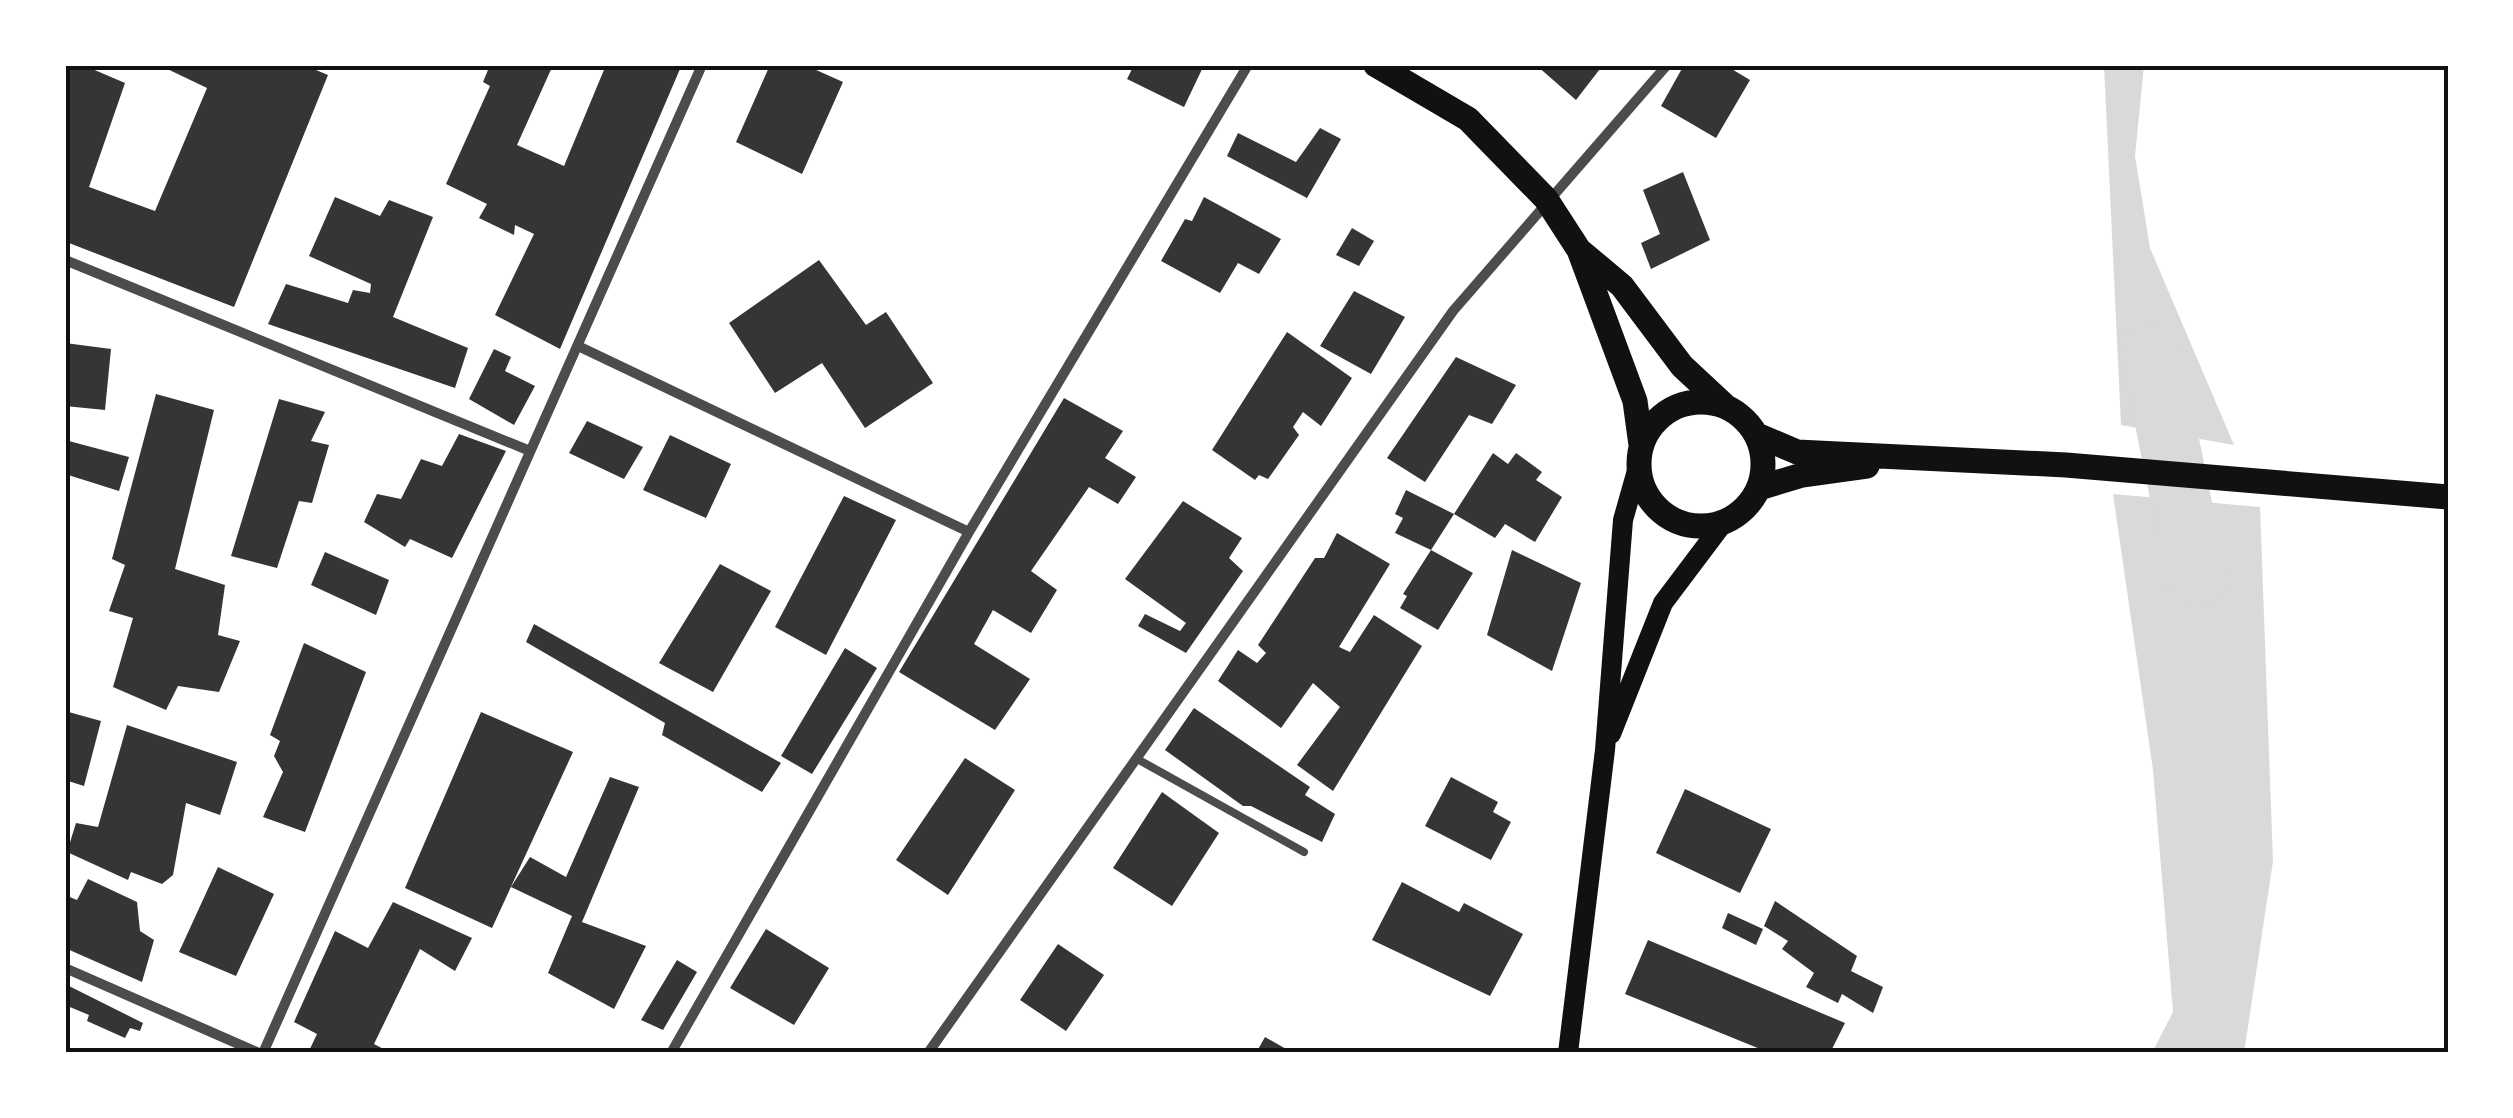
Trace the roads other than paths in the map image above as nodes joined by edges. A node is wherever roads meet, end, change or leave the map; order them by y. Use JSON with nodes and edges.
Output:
{"nodes":[{"id":1,"x":702,"y":65,"type":"edge"},
{"id":2,"x":1248,"y":65,"type":"edge"},
{"id":3,"x":1376,"y":65,"type":"edge"},
{"id":4,"x":1666,"y":65,"type":"edge"},
{"id":5,"x":1546,"y":199,"type":"junction"},
{"id":6,"x":1579,"y":250,"type":"junction"},
{"id":7,"x":65,"y":260,"type":"edge"},
{"id":8,"x":578,"y":346,"type":"junction"},
{"id":9,"x":1725,"y":406,"type":"junction"},
{"id":10,"x":1757,"y":435,"type":"junction"},
{"id":11,"x":530,"y":451,"type":"junction"},
{"id":12,"x":1640,"y":456,"type":"junction"},
{"id":13,"x":1926,"y":457,"type":"junction"},
{"id":14,"x":1759,"y":488,"type":"junction"},
{"id":15,"x":2448,"y":498,"type":"edge"},
{"id":16,"x":1724,"y":522,"type":"junction"},
{"id":17,"x":969,"y":532,"type":"junction"},
{"id":18,"x":1605,"y":750,"type":"junction"},
{"id":19,"x":1139,"y":760,"type":"junction"},
{"id":20,"x":1304,"y":852,"type":"dead end"},
{"id":21,"x":65,"y":968,"type":"edge"},
{"id":22,"x":261,"y":1053,"type":"edge"},
{"id":23,"x":672,"y":1053,"type":"edge"},
{"id":24,"x":928,"y":1053,"type":"edge"},
{"id":25,"x":1568,"y":1053,"type":"edge"}],
"edges":[{"from":1,"to":8,"type":"street"},
{"from":2,"to":17,"type":"street"},
{"from":3,"to":5,"type":"main road"},
{"from":4,"to":5,"type":"street"},
{"from":5,"to":6,"type":"main road"},
{"from":5,"to":19,"type":"street"},
{"from":6,"to":9,"type":"main road"},
{"from":6,"to":12,"type":"main road"},
{"from":7,"to":11,"type":"street"},
{"from":8,"to":11,"type":"street"},
{"from":8,"to":17,"type":"street"},
{"from":9,"to":10,"type":"main road"},
{"from":9,"to":12,"type":"main road"},
{"from":10,"to":13,"type":"main road"},
{"from":10,"to":14,"type":"main road"},
{"from":11,"to":22,"type":"street"},
{"from":12,"to":16,"type":"main road"},
{"from":12,"to":18,"type":"main road"},
{"from":13,"to":14,"type":"main road"},
{"from":13,"to":15,"type":"main road"},
{"from":14,"to":16,"type":"main road"},
{"from":16,"to":18,"type":"main road"},
{"from":17,"to":23,"type":"street"},
{"from":18,"to":25,"type":"main road"},
{"from":19,"to":20,"type":"lane"},
{"from":19,"to":24,"type":"street"},
{"from":21,"to":22,"type":"street"}]}
